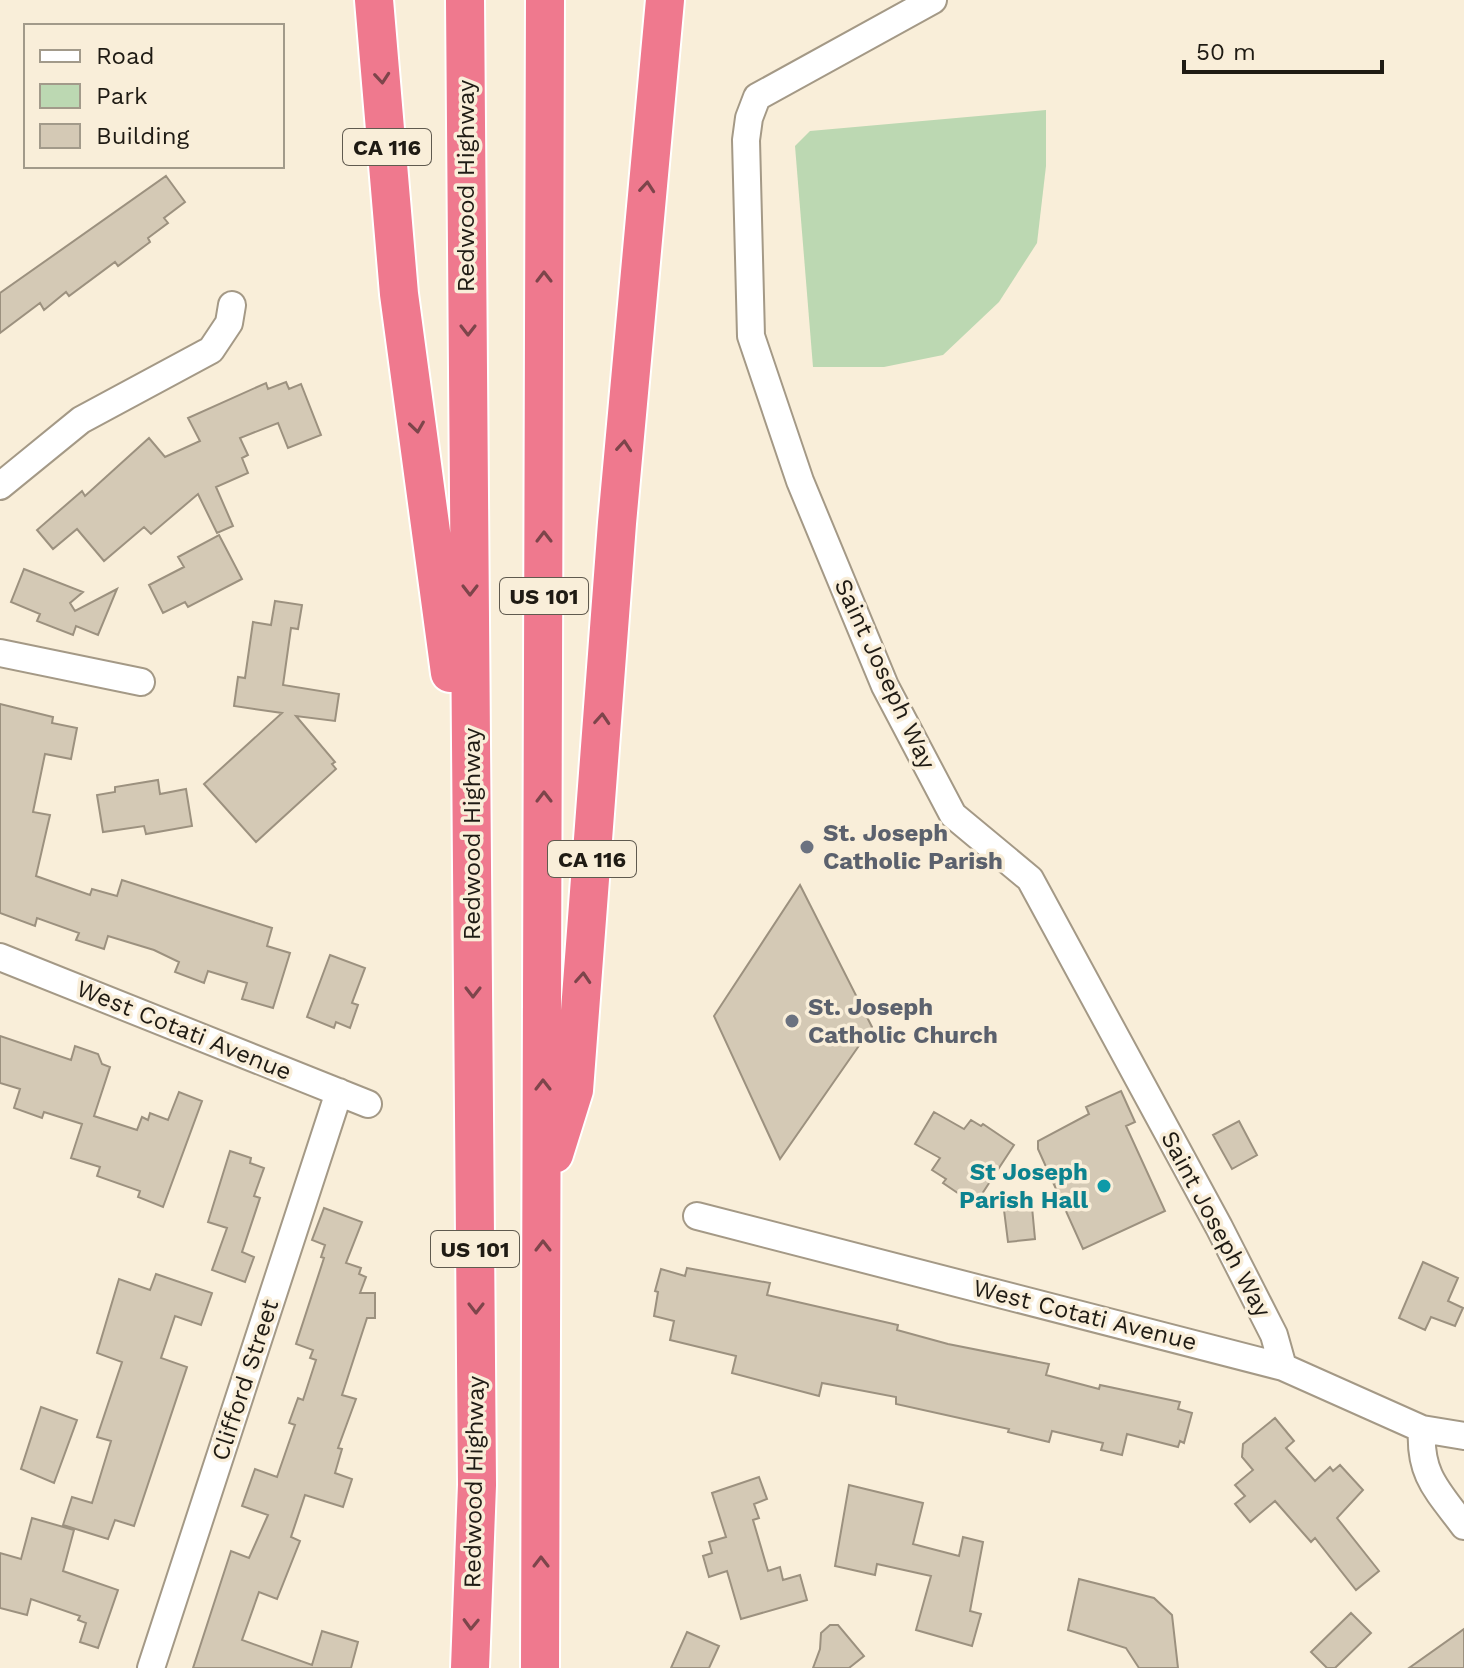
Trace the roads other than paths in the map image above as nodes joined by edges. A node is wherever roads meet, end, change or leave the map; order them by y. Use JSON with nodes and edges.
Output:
{"nodes":[{"id":1,"x":374,"y":0,"type":"edge"},
{"id":2,"x":465,"y":0,"type":"edge"},
{"id":3,"x":545,"y":0,"type":"edge"},
{"id":4,"x":665,"y":0,"type":"edge"},
{"id":5,"x":933,"y":0,"type":"edge"},
{"id":6,"x":232,"y":305,"type":"dead end"},
{"id":7,"x":0,"y":486,"type":"edge"},
{"id":8,"x":0,"y":653,"type":"edge"},
{"id":9,"x":141,"y":682,"type":"dead end"},
{"id":10,"x":472,"y":830,"type":"junction"},
{"id":11,"x":0,"y":957,"type":"edge"},
{"id":12,"x":339,"y":1092,"type":"junction"},
{"id":13,"x":368,"y":1104,"type":"dead end"},
{"id":14,"x":543,"y":1191,"type":"junction"},
{"id":15,"x":697,"y":1216,"type":"dead end"},
{"id":16,"x":1283,"y":1367,"type":"junction"},
{"id":17,"x":1422,"y":1429,"type":"junction"},
{"id":18,"x":1464,"y":1436,"type":"edge"},
{"id":19,"x":1464,"y":1526,"type":"edge"},
{"id":20,"x":151,"y":1668,"type":"edge"},
{"id":21,"x":470,"y":1668,"type":"edge"},
{"id":22,"x":540,"y":1668,"type":"edge"}],
"edges":[{"from":1,"to":10,"type":"highway","number":"CA 116","one_way":true},
{"from":2,"to":10,"type":"highway","name":"Redwood Highway","number":"US 101","one_way":true},
{"from":14,"to":3,"type":"highway","number":"US 101","one_way":true},
{"from":14,"to":4,"type":"highway","number":"CA 116","one_way":true},
{"from":5,"to":16,"type":"street","name":"Saint Joseph Way"},
{"from":6,"to":7,"type":"street"},
{"from":8,"to":9,"type":"street"},
{"from":10,"to":21,"type":"highway","name":"Redwood Highway","number":"US 101","one_way":true},
{"from":11,"to":12,"type":"street","name":"West Cotati Avenue"},
{"from":12,"to":13,"type":"street","name":"West Cotati Avenue"},
{"from":12,"to":20,"type":"street","name":"Clifford Street"},
{"from":22,"to":14,"type":"highway","number":"US 101","one_way":true},
{"from":15,"to":16,"type":"street","name":"West Cotati Avenue"},
{"from":16,"to":17,"type":"street","name":"West Cotati Avenue"},
{"from":17,"to":18,"type":"street","name":"West Cotati Avenue"},
{"from":17,"to":19,"type":"street"}]}
